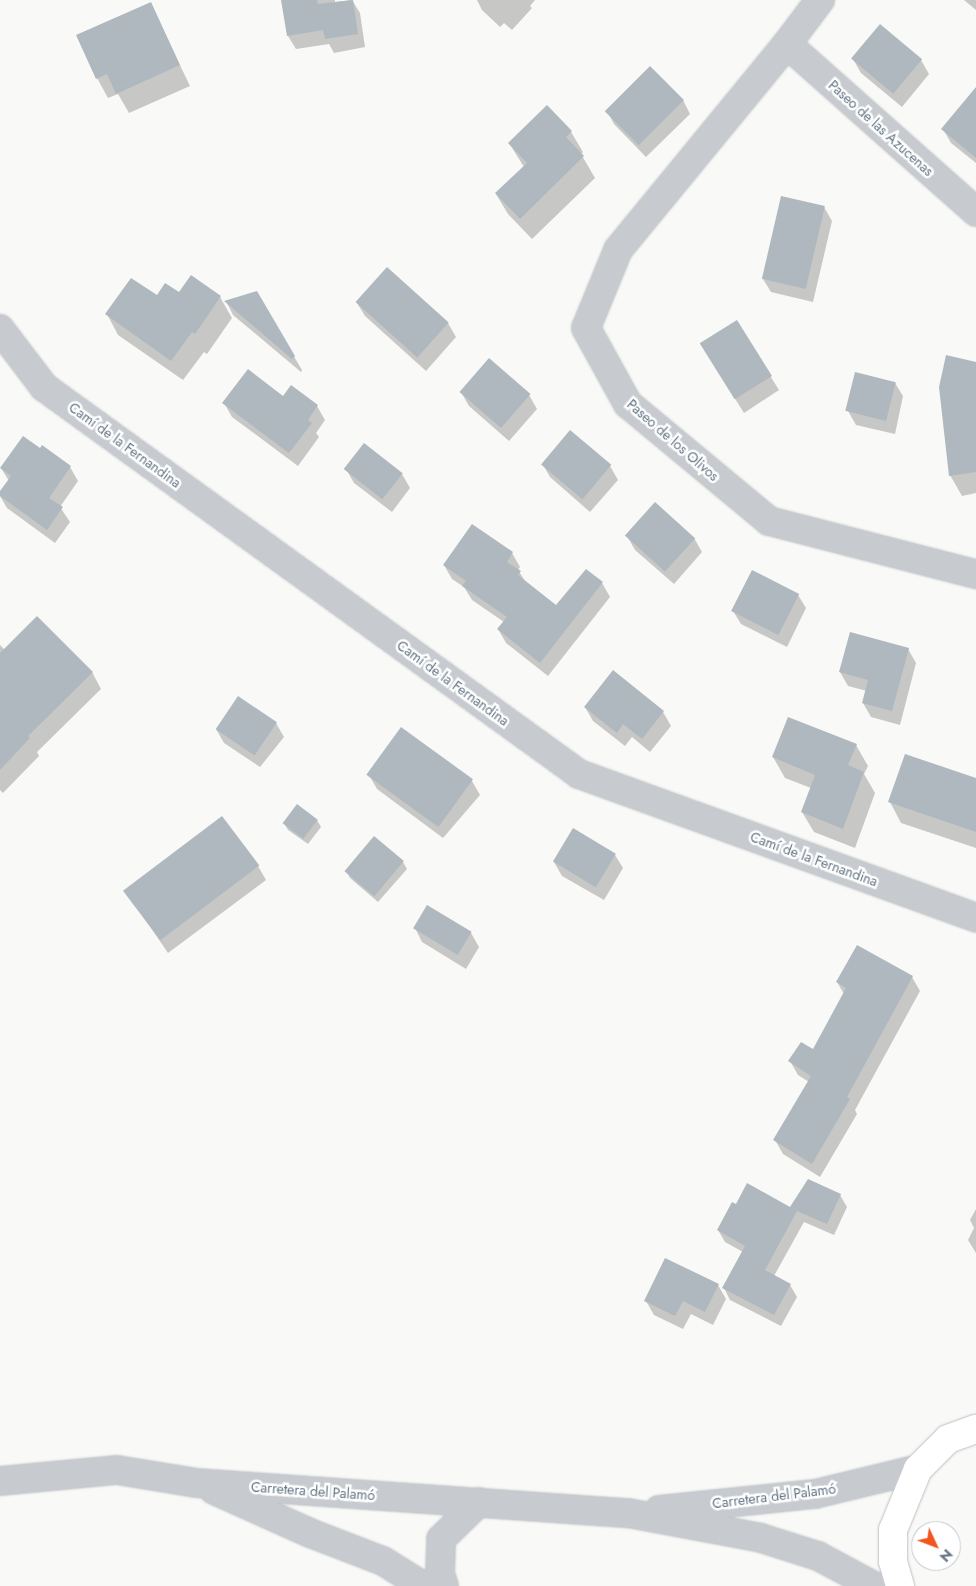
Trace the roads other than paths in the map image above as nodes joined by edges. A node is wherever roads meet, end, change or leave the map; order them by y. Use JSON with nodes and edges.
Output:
{"nodes":[{"id":1,"x":820,"y":0,"type":"edge"},
{"id":2,"x":787,"y":44,"type":"junction"},
{"id":3,"x":976,"y":212,"type":"edge"},
{"id":4,"x":0,"y":329,"type":"edge"},
{"id":5,"x":976,"y":574,"type":"edge"},
{"id":6,"x":976,"y":918,"type":"edge"},
{"id":7,"x":976,"y":1429,"type":"edge"},
{"id":8,"x":918,"y":1469,"type":"junction"},
{"id":9,"x":0,"y":1481,"type":"edge"},
{"id":10,"x":196,"y":1483,"type":"junction"},
{"id":11,"x":479,"y":1502,"type":"junction"},
{"id":12,"x":628,"y":1513,"type":"junction"},
{"id":13,"x":423,"y":1586,"type":"edge"},
{"id":14,"x":444,"y":1586,"type":"edge"},
{"id":15,"x":874,"y":1586,"type":"edge"},
{"id":16,"x":900,"y":1586,"type":"edge"}],
"edges":[{"from":1,"to":2,"type":"street","name":"Paseo de los Olivos"},
{"from":2,"to":3,"type":"street","name":"Paseo de las Azucenas"},
{"from":2,"to":5,"type":"street","name":"Paseo de los Olivos"},
{"from":4,"to":6,"type":"street","name":"Camí de la Fernandina"},
{"from":7,"to":8,"type":"main road"},
{"from":8,"to":12,"type":"street","name":"Carretera del Palamó"},
{"from":8,"to":16,"type":"main road"},
{"from":9,"to":10,"type":"street","name":"Carretera del Palamó"},
{"from":10,"to":11,"type":"street","name":"Carretera del Palamó"},
{"from":10,"to":13,"type":"street"},
{"from":11,"to":12,"type":"street","name":"Carretera del Palamó"},
{"from":11,"to":14,"type":"street"},
{"from":12,"to":15,"type":"street","name":"Carretera del Palamó"}]}
